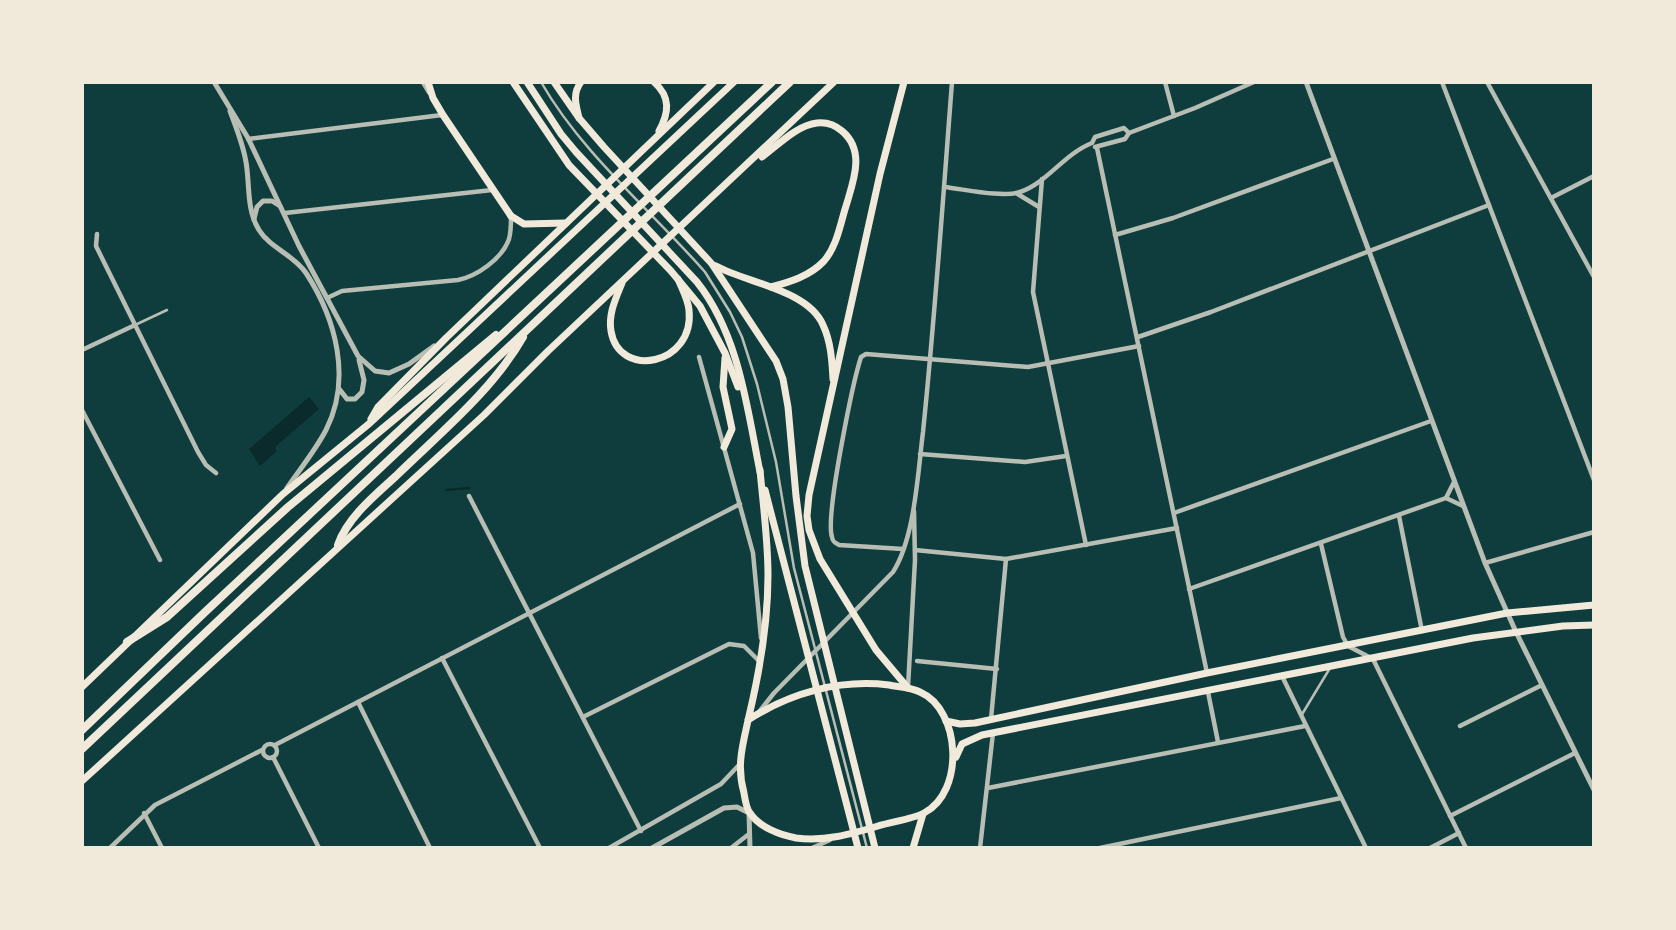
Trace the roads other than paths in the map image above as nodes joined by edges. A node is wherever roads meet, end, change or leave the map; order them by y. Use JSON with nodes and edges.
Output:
{"nodes":[{"id":1,"x":214,"y":82,"type":"edge"},
{"id":2,"x":423,"y":82,"type":"edge"},
{"id":3,"x":428,"y":82,"type":"edge"},
{"id":4,"x":513,"y":82,"type":"edge"},
{"id":5,"x":525,"y":82,"type":"edge"},
{"id":6,"x":541,"y":82,"type":"edge"},
{"id":7,"x":554,"y":82,"type":"edge"},
{"id":8,"x":581,"y":82,"type":"edge"},
{"id":9,"x":654,"y":82,"type":"edge"},
{"id":10,"x":715,"y":82,"type":"edge"},
{"id":11,"x":734,"y":82,"type":"edge"},
{"id":12,"x":772,"y":82,"type":"edge"},
{"id":13,"x":790,"y":82,"type":"edge"},
{"id":14,"x":834,"y":82,"type":"edge"},
{"id":15,"x":904,"y":82,"type":"edge"},
{"id":16,"x":951,"y":82,"type":"edge"},
{"id":17,"x":1164,"y":82,"type":"edge"},
{"id":18,"x":1254,"y":82,"type":"edge"},
{"id":19,"x":1306,"y":82,"type":"edge"},
{"id":20,"x":1442,"y":82,"type":"edge"},
{"id":21,"x":1487,"y":82,"type":"edge"},
{"id":22,"x":433,"y":97,"type":"junction"},
{"id":23,"x":230,"y":111,"type":"junction"},
{"id":24,"x":443,"y":115,"type":"junction"},
{"id":25,"x":1174,"y":116,"type":"junction"},
{"id":26,"x":579,"y":118,"type":"junction"},
{"id":27,"x":538,"y":120,"type":"junction"},
{"id":28,"x":1129,"y":132,"type":"junction"},
{"id":29,"x":248,"y":139,"type":"junction"},
{"id":30,"x":654,"y":139,"type":"junction"},
{"id":31,"x":1094,"y":145,"type":"junction"},
{"id":32,"x":1334,"y":159,"type":"junction"},
{"id":33,"x":741,"y":171,"type":"junction"},
{"id":34,"x":1594,"y":176,"type":"edge"},
{"id":35,"x":1042,"y":178,"type":"junction"},
{"id":36,"x":944,"y":187,"type":"junction"},
{"id":37,"x":494,"y":190,"type":"junction"},
{"id":38,"x":1016,"y":193,"type":"junction"},
{"id":39,"x":1551,"y":198,"type":"junction"},
{"id":40,"x":1489,"y":205,"type":"junction"},
{"id":41,"x":280,"y":206,"type":"junction"},
{"id":42,"x":1039,"y":207,"type":"junction"},
{"id":43,"x":285,"y":214,"type":"junction"},
{"id":44,"x":511,"y":216,"type":"junction"},
{"id":45,"x":254,"y":220,"type":"junction"},
{"id":46,"x":567,"y":223,"type":"junction"},
{"id":47,"x":97,"y":234,"type":"dead end"},
{"id":48,"x":1115,"y":235,"type":"junction"},
{"id":49,"x":1368,"y":253,"type":"junction"},
{"id":50,"x":712,"y":264,"type":"junction"},
{"id":51,"x":1594,"y":278,"type":"edge"},
{"id":52,"x":678,"y":279,"type":"junction"},
{"id":53,"x":623,"y":280,"type":"junction"},
{"id":54,"x":771,"y":287,"type":"junction"},
{"id":55,"x":327,"y":298,"type":"junction"},
{"id":56,"x":167,"y":310,"type":"dead end"},
{"id":57,"x":529,"y":310,"type":"junction"},
{"id":58,"x":135,"y":325,"type":"junction"},
{"id":59,"x":527,"y":330,"type":"junction"},
{"id":60,"x":1138,"y":337,"type":"junction"},
{"id":61,"x":446,"y":338,"type":"junction"},
{"id":62,"x":1139,"y":346,"type":"junction"},
{"id":63,"x":82,"y":350,"type":"edge"},
{"id":64,"x":725,"y":353,"type":"junction"},
{"id":65,"x":358,"y":356,"type":"junction"},
{"id":66,"x":699,"y":357,"type":"dead end"},
{"id":67,"x":930,"y":360,"type":"junction"},
{"id":68,"x":1046,"y":365,"type":"junction"},
{"id":69,"x":834,"y":386,"type":"junction"},
{"id":70,"x":339,"y":387,"type":"junction"},
{"id":71,"x":82,"y":410,"type":"edge"},
{"id":72,"x":751,"y":420,"type":"junction"},
{"id":73,"x":1431,"y":421,"type":"junction"},
{"id":74,"x":370,"y":423,"type":"junction"},
{"id":75,"x":724,"y":447,"type":"junction"},
{"id":76,"x":920,"y":454,"type":"junction"},
{"id":77,"x":1066,"y":456,"type":"junction"},
{"id":78,"x":760,"y":470,"type":"junction"},
{"id":79,"x":216,"y":473,"type":"dead end"},
{"id":80,"x":1594,"y":480,"type":"edge"},
{"id":81,"x":1454,"y":482,"type":"junction"},
{"id":82,"x":283,"y":495,"type":"junction"},
{"id":83,"x":468,"y":496,"type":"dead end"},
{"id":84,"x":1446,"y":498,"type":"junction"},
{"id":85,"x":740,"y":504,"type":"junction"},
{"id":86,"x":914,"y":506,"type":"junction"},
{"id":87,"x":1463,"y":506,"type":"junction"},
{"id":88,"x":1174,"y":513,"type":"junction"},
{"id":89,"x":1399,"y":516,"type":"junction"},
{"id":90,"x":1177,"y":528,"type":"junction"},
{"id":91,"x":1594,"y":532,"type":"edge"},
{"id":92,"x":1321,"y":544,"type":"junction"},
{"id":93,"x":338,"y":545,"type":"junction"},
{"id":94,"x":1086,"y":545,"type":"junction"},
{"id":95,"x":903,"y":549,"type":"junction"},
{"id":96,"x":915,"y":550,"type":"junction"},
{"id":97,"x":1006,"y":559,"type":"junction"},
{"id":98,"x":160,"y":560,"type":"dead end"},
{"id":99,"x":1485,"y":563,"type":"junction"},
{"id":100,"x":790,"y":569,"type":"junction"},
{"id":101,"x":1189,"y":589,"type":"junction"},
{"id":102,"x":1594,"y":605,"type":"edge"},
{"id":103,"x":529,"y":613,"type":"junction"},
{"id":104,"x":1507,"y":613,"type":"junction"},
{"id":105,"x":1594,"y":625,"type":"edge"},
{"id":106,"x":1422,"y":631,"type":"junction"},
{"id":107,"x":1516,"y":632,"type":"junction"},
{"id":108,"x":127,"y":642,"type":"junction"},
{"id":109,"x":762,"y":643,"type":"junction"},
{"id":110,"x":1348,"y":646,"type":"junction"},
{"id":111,"x":442,"y":658,"type":"junction"},
{"id":112,"x":1373,"y":659,"type":"junction"},
{"id":113,"x":917,"y":661,"type":"dead end"},
{"id":114,"x":760,"y":663,"type":"junction"},
{"id":115,"x":1330,"y":667,"type":"junction"},
{"id":116,"x":997,"y":669,"type":"junction"},
{"id":117,"x":1207,"y":673,"type":"junction"},
{"id":118,"x":1282,"y":676,"type":"junction"},
{"id":119,"x":1542,"y":685,"type":"junction"},
{"id":120,"x":82,"y":687,"type":"edge"},
{"id":121,"x":908,"y":688,"type":"junction"},
{"id":122,"x":1208,"y":692,"type":"junction"},
{"id":123,"x":358,"y":702,"type":"junction"},
{"id":124,"x":756,"y":715,"type":"junction"},
{"id":125,"x":1301,"y":716,"type":"junction"},
{"id":126,"x":583,"y":717,"type":"junction"},
{"id":127,"x":991,"y":719,"type":"junction"},
{"id":128,"x":748,"y":720,"type":"junction"},
{"id":129,"x":946,"y":720,"type":"junction"},
{"id":130,"x":1305,"y":726,"type":"junction"},
{"id":131,"x":1460,"y":726,"type":"dead end"},
{"id":132,"x":82,"y":730,"type":"edge"},
{"id":133,"x":993,"y":733,"type":"junction"},
{"id":134,"x":1218,"y":742,"type":"junction"},
{"id":135,"x":275,"y":745,"type":"junction"},
{"id":136,"x":82,"y":749,"type":"edge"},
{"id":137,"x":262,"y":750,"type":"junction"},
{"id":138,"x":1575,"y":753,"type":"junction"},
{"id":139,"x":273,"y":758,"type":"junction"},
{"id":140,"x":953,"y":764,"type":"junction"},
{"id":141,"x":738,"y":766,"type":"junction"},
{"id":142,"x":82,"y":781,"type":"edge"},
{"id":143,"x":988,"y":788,"type":"junction"},
{"id":144,"x":1594,"y":790,"type":"edge"},
{"id":145,"x":1341,"y":799,"type":"junction"},
{"id":146,"x":144,"y":813,"type":"junction"},
{"id":147,"x":749,"y":813,"type":"junction"},
{"id":148,"x":923,"y":814,"type":"junction"},
{"id":149,"x":1450,"y":816,"type":"junction"},
{"id":150,"x":641,"y":831,"type":"junction"},
{"id":151,"x":1459,"y":833,"type":"junction"},
{"id":152,"x":750,"y":834,"type":"junction"},
{"id":153,"x":839,"y":837,"type":"junction"},
{"id":154,"x":318,"y":847,"type":"edge"},
{"id":155,"x":110,"y":848,"type":"edge"},
{"id":156,"x":162,"y":848,"type":"edge"},
{"id":157,"x":430,"y":848,"type":"edge"},
{"id":158,"x":540,"y":848,"type":"edge"},
{"id":159,"x":609,"y":848,"type":"edge"},
{"id":160,"x":652,"y":848,"type":"edge"},
{"id":161,"x":731,"y":848,"type":"edge"},
{"id":162,"x":750,"y":848,"type":"edge"},
{"id":163,"x":812,"y":848,"type":"edge"},
{"id":164,"x":858,"y":848,"type":"edge"},
{"id":165,"x":867,"y":848,"type":"edge"},
{"id":166,"x":875,"y":848,"type":"edge"},
{"id":167,"x":914,"y":848,"type":"edge"},
{"id":168,"x":981,"y":848,"type":"edge"},
{"id":169,"x":1100,"y":848,"type":"edge"},
{"id":170,"x":1366,"y":848,"type":"edge"},
{"id":171,"x":1430,"y":848,"type":"edge"},
{"id":172,"x":1466,"y":848,"type":"edge"}],
"edges":[{"from":1,"to":23,"type":"street"},
{"from":2,"to":22,"type":"street"},
{"from":3,"to":22,"type":"main road"},
{"from":4,"to":27,"type":"main road"},
{"from":5,"to":27,"type":"main road"},
{"from":5,"to":72,"type":"main road"},
{"from":6,"to":100,"type":"lane"},
{"from":7,"to":26,"type":"main road"},
{"from":8,"to":26,"type":"main road"},
{"from":9,"to":30,"type":"main road"},
{"from":10,"to":30,"type":"main road"},
{"from":11,"to":74,"type":"main road"},
{"from":12,"to":57,"type":"highway"},
{"from":13,"to":59,"type":"highway"},
{"from":14,"to":33,"type":"main road"},
{"from":15,"to":69,"type":"main road"},
{"from":16,"to":36,"type":"street"},
{"from":17,"to":25,"type":"street"},
{"from":18,"to":25,"type":"street"},
{"from":19,"to":32,"type":"street"},
{"from":20,"to":40,"type":"street"},
{"from":21,"to":39,"type":"street"},
{"from":22,"to":24,"type":"main road"},
{"from":23,"to":29,"type":"street"},
{"from":23,"to":45,"type":"street"},
{"from":24,"to":29,"type":"street"},
{"from":24,"to":37,"type":"main road"},
{"from":25,"to":28,"type":"street"},
{"from":26,"to":50,"type":"main road"},
{"from":27,"to":52,"type":"main road"},
{"from":28,"to":31,"type":"street"},
{"from":28,"to":31,"type":"street"},
{"from":29,"to":41,"type":"street"},
{"from":30,"to":46,"type":"main road"},
{"from":31,"to":35,"type":"street"},
{"from":31,"to":48,"type":"street"},
{"from":32,"to":48,"type":"street"},
{"from":32,"to":49,"type":"street"},
{"from":33,"to":53,"type":"main road"},
{"from":33,"to":54,"type":"main road"},
{"from":34,"to":39,"type":"street"},
{"from":35,"to":38,"type":"street"},
{"from":35,"to":42,"type":"street"},
{"from":36,"to":38,"type":"street"},
{"from":36,"to":67,"type":"street"},
{"from":37,"to":43,"type":"street"},
{"from":37,"to":44,"type":"main road"},
{"from":38,"to":42,"type":"street"},
{"from":39,"to":51,"type":"street"},
{"from":40,"to":49,"type":"street"},
{"from":40,"to":80,"type":"street"},
{"from":41,"to":43,"type":"street"},
{"from":41,"to":45,"type":"street"},
{"from":42,"to":68,"type":"street"},
{"from":43,"to":55,"type":"street"},
{"from":44,"to":46,"type":"main road"},
{"from":44,"to":55,"type":"street"},
{"from":45,"to":70,"type":"street"},
{"from":46,"to":61,"type":"main road"},
{"from":47,"to":58,"type":"street"},
{"from":48,"to":60,"type":"street"},
{"from":49,"to":60,"type":"street"},
{"from":49,"to":73,"type":"street"},
{"from":50,"to":54,"type":"main road"},
{"from":50,"to":166,"type":"main road"},
{"from":52,"to":53,"type":"main road"},
{"from":52,"to":64,"type":"main road"},
{"from":53,"to":93,"type":"main road"},
{"from":54,"to":69,"type":"main road"},
{"from":55,"to":65,"type":"street"},
{"from":56,"to":58,"type":"lane"},
{"from":57,"to":108,"type":"highway"},
{"from":57,"to":132,"type":"highway"},
{"from":58,"to":63,"type":"street"},
{"from":58,"to":79,"type":"street"},
{"from":59,"to":93,"type":"highway"},
{"from":59,"to":136,"type":"highway"},
{"from":60,"to":62,"type":"street"},
{"from":61,"to":65,"type":"street"},
{"from":61,"to":74,"type":"main road"},
{"from":62,"to":68,"type":"street"},
{"from":62,"to":88,"type":"street"},
{"from":64,"to":72,"type":"main road"},
{"from":64,"to":75,"type":"main road"},
{"from":65,"to":70,"type":"street"},
{"from":66,"to":75,"type":"street"},
{"from":67,"to":68,"type":"street"},
{"from":67,"to":76,"type":"street"},
{"from":67,"to":95,"type":"street"},
{"from":68,"to":77,"type":"street"},
{"from":69,"to":121,"type":"main road"},
{"from":70,"to":82,"type":"street"},
{"from":71,"to":98,"type":"street"},
{"from":72,"to":78,"type":"main road"},
{"from":73,"to":81,"type":"street"},
{"from":73,"to":88,"type":"street"},
{"from":74,"to":82,"type":"main road"},
{"from":75,"to":85,"type":"street"},
{"from":76,"to":77,"type":"street"},
{"from":76,"to":86,"type":"street"},
{"from":77,"to":94,"type":"street"},
{"from":78,"to":100,"type":"main road"},
{"from":78,"to":109,"type":"main road"},
{"from":81,"to":84,"type":"street"},
{"from":81,"to":87,"type":"street"},
{"from":82,"to":108,"type":"main road"},
{"from":83,"to":103,"type":"street"},
{"from":84,"to":87,"type":"street"},
{"from":84,"to":89,"type":"street"},
{"from":85,"to":103,"type":"street"},
{"from":85,"to":109,"type":"street"},
{"from":86,"to":95,"type":"street"},
{"from":86,"to":96,"type":"street"},
{"from":87,"to":99,"type":"street"},
{"from":88,"to":90,"type":"street"},
{"from":89,"to":92,"type":"street"},
{"from":89,"to":106,"type":"street"},
{"from":90,"to":94,"type":"street"},
{"from":90,"to":101,"type":"street"},
{"from":91,"to":99,"type":"street"},
{"from":92,"to":101,"type":"street"},
{"from":92,"to":110,"type":"street"},
{"from":93,"to":142,"type":"main road"},
{"from":94,"to":97,"type":"street"},
{"from":95,"to":124,"type":"street"},
{"from":96,"to":97,"type":"street"},
{"from":96,"to":121,"type":"street"},
{"from":97,"to":116,"type":"street"},
{"from":99,"to":104,"type":"street"},
{"from":100,"to":164,"type":"main road"},
{"from":100,"to":165,"type":"lane"},
{"from":101,"to":117,"type":"street"},
{"from":102,"to":104,"type":"main road"},
{"from":103,"to":111,"type":"street"},
{"from":103,"to":126,"type":"street"},
{"from":104,"to":106,"type":"main road"},
{"from":104,"to":107,"type":"street"},
{"from":105,"to":107,"type":"main road"},
{"from":106,"to":110,"type":"main road"},
{"from":107,"to":112,"type":"main road"},
{"from":107,"to":119,"type":"street"},
{"from":108,"to":120,"type":"main road"},
{"from":109,"to":114,"type":"main road"},
{"from":110,"to":112,"type":"street"},
{"from":110,"to":117,"type":"main road"},
{"from":111,"to":123,"type":"street"},
{"from":111,"to":158,"type":"street"},
{"from":112,"to":115,"type":"main road"},
{"from":112,"to":149,"type":"street"},
{"from":113,"to":116,"type":"street"},
{"from":114,"to":126,"type":"street"},
{"from":114,"to":128,"type":"main road"},
{"from":115,"to":118,"type":"main road"},
{"from":115,"to":125,"type":"lane"},
{"from":116,"to":127,"type":"street"},
{"from":117,"to":127,"type":"main road"},
{"from":118,"to":122,"type":"main road"},
{"from":118,"to":125,"type":"street"},
{"from":119,"to":131,"type":"street"},
{"from":119,"to":138,"type":"street"},
{"from":121,"to":124,"type":"main road"},
{"from":121,"to":129,"type":"main road"},
{"from":122,"to":133,"type":"main road"},
{"from":122,"to":134,"type":"street"},
{"from":123,"to":135,"type":"street"},
{"from":123,"to":157,"type":"street"},
{"from":124,"to":128,"type":"main road"},
{"from":125,"to":130,"type":"street"},
{"from":126,"to":150,"type":"street"},
{"from":127,"to":129,"type":"main road"},
{"from":128,"to":141,"type":"main road"},
{"from":129,"to":140,"type":"main road"},
{"from":130,"to":134,"type":"street"},
{"from":130,"to":145,"type":"street"},
{"from":133,"to":140,"type":"main road"},
{"from":133,"to":143,"type":"street"},
{"from":134,"to":143,"type":"street"},
{"from":135,"to":137,"type":"street"},
{"from":135,"to":139,"type":"street"},
{"from":137,"to":139,"type":"street"},
{"from":137,"to":146,"type":"street"},
{"from":138,"to":144,"type":"street"},
{"from":138,"to":149,"type":"street"},
{"from":139,"to":154,"type":"street"},
{"from":140,"to":148,"type":"main road"},
{"from":141,"to":147,"type":"main road"},
{"from":141,"to":150,"type":"street"},
{"from":143,"to":168,"type":"street"},
{"from":145,"to":169,"type":"street"},
{"from":145,"to":170,"type":"street"},
{"from":146,"to":155,"type":"street"},
{"from":146,"to":156,"type":"street"},
{"from":147,"to":152,"type":"street"},
{"from":147,"to":153,"type":"main road"},
{"from":147,"to":160,"type":"street"},
{"from":148,"to":153,"type":"main road"},
{"from":148,"to":167,"type":"main road"},
{"from":149,"to":151,"type":"street"},
{"from":150,"to":159,"type":"street"},
{"from":151,"to":171,"type":"street"},
{"from":151,"to":172,"type":"street"},
{"from":152,"to":161,"type":"street"},
{"from":152,"to":162,"type":"street"},
{"from":153,"to":163,"type":"street"}]}
